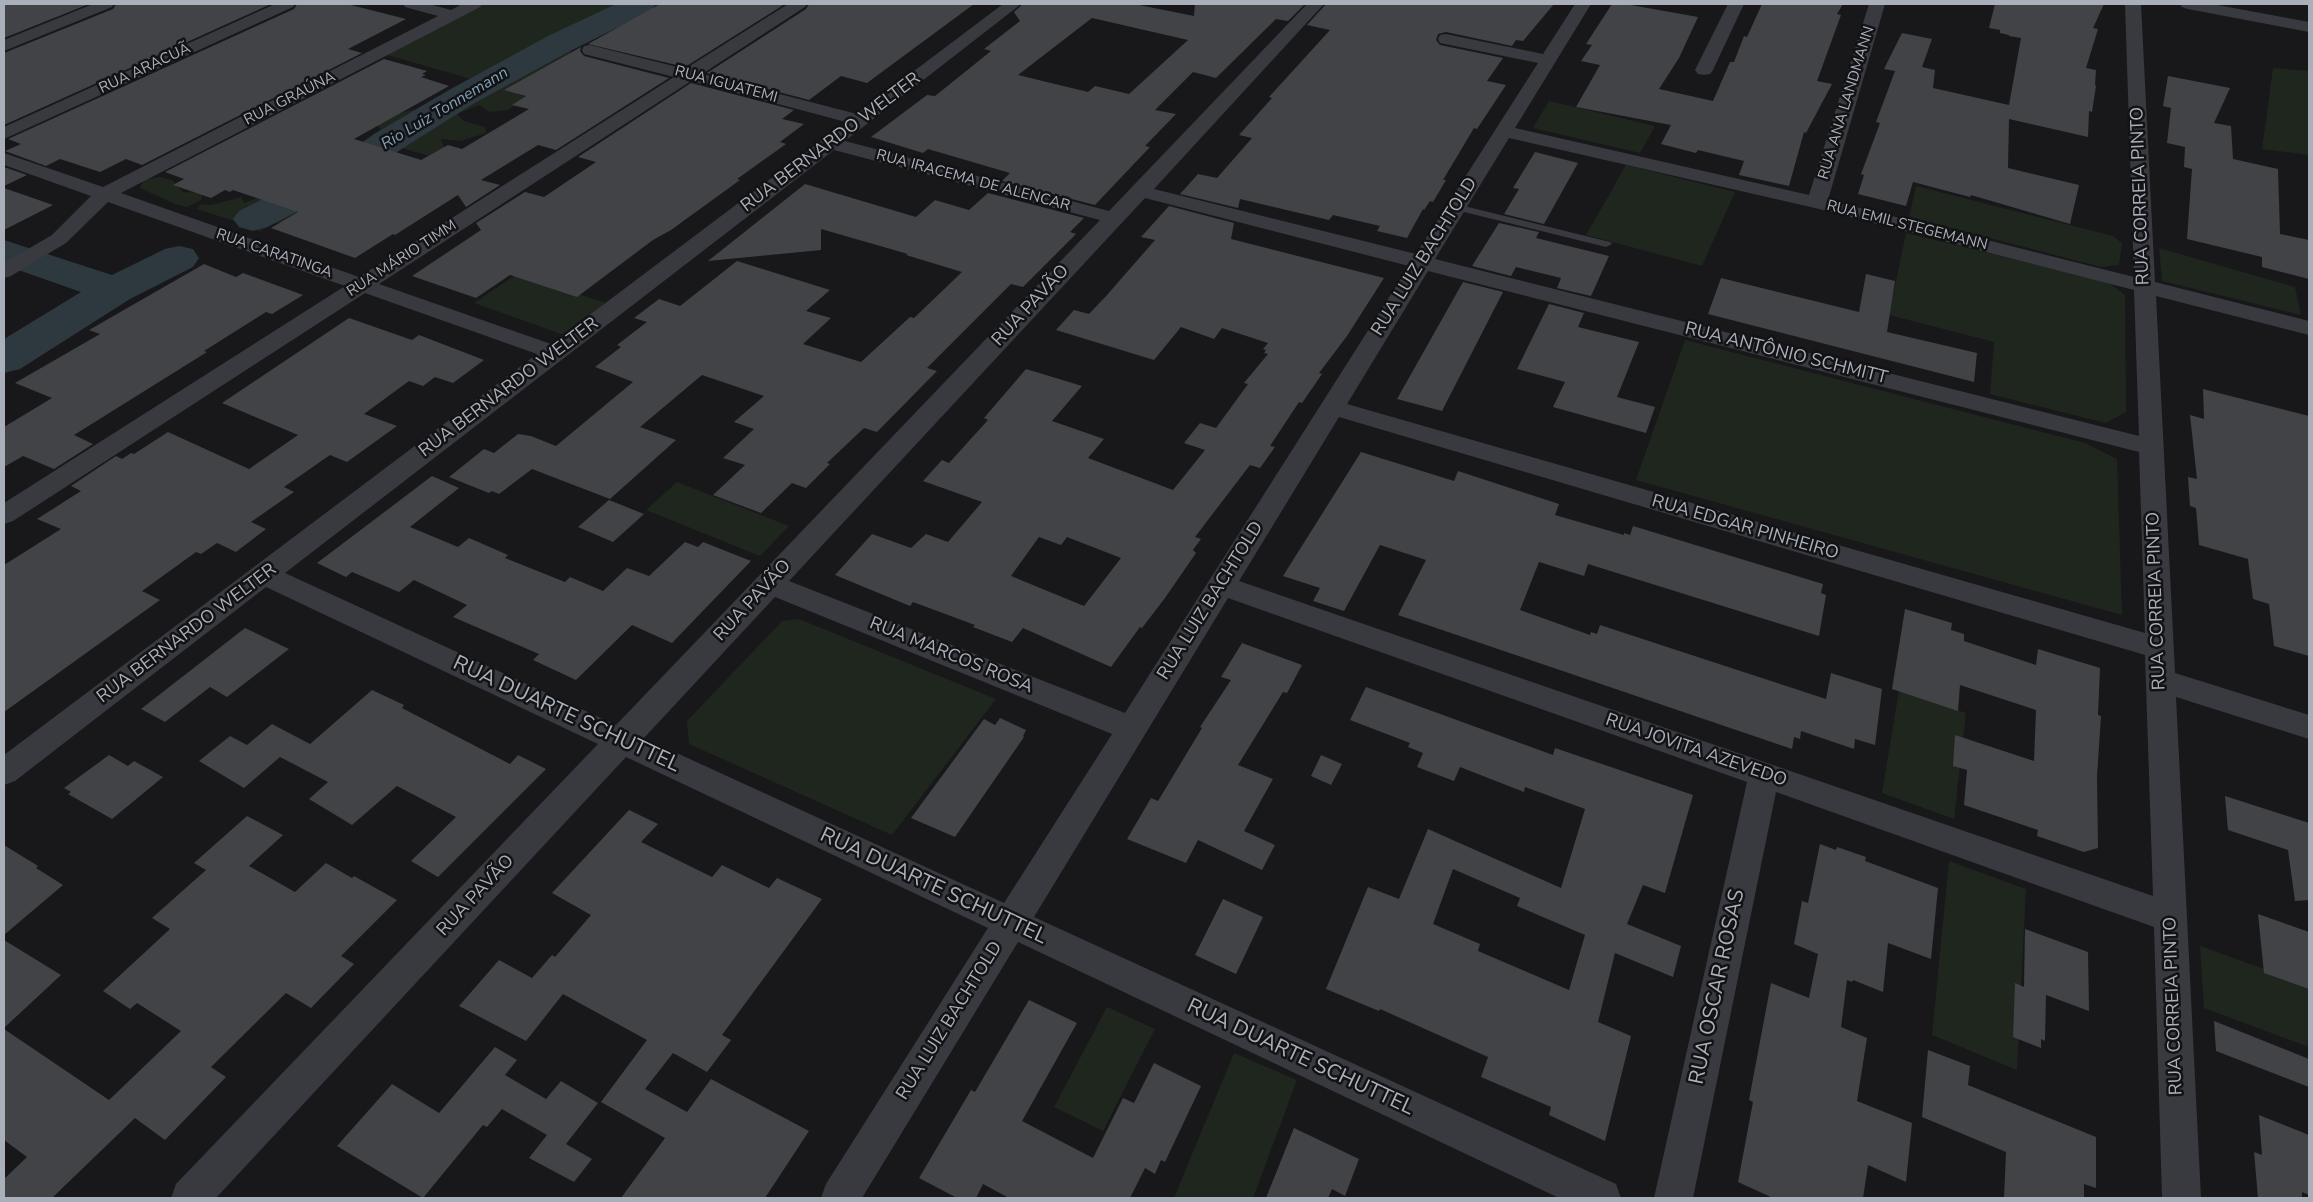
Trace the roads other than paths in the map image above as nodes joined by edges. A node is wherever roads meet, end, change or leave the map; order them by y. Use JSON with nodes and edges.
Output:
{"nodes":[{"id":1,"x":106,"y":4,"type":"edge"},
{"id":2,"x":286,"y":4,"type":"edge"},
{"id":3,"x":411,"y":4,"type":"edge"},
{"id":4,"x":474,"y":4,"type":"edge"},
{"id":5,"x":799,"y":4,"type":"edge"},
{"id":6,"x":1013,"y":4,"type":"edge"},
{"id":7,"x":1316,"y":4,"type":"edge"},
{"id":8,"x":1582,"y":4,"type":"edge"},
{"id":9,"x":1736,"y":4,"type":"edge"},
{"id":10,"x":1877,"y":4,"type":"edge"},
{"id":11,"x":2133,"y":4,"type":"edge"},
{"id":12,"x":2188,"y":4,"type":"edge"},
{"id":13,"x":453,"y":14,"type":"junction"},
{"id":14,"x":2309,"y":27,"type":"edge"},
{"id":15,"x":1446,"y":39,"type":"dead end"},
{"id":16,"x":4,"y":46,"type":"edge"},
{"id":17,"x":590,"y":50,"type":"dead end"},
{"id":18,"x":1547,"y":60,"type":"junction"},
{"id":19,"x":1704,"y":70,"type":"dead end"},
{"id":20,"x":688,"y":75,"type":"junction"},
{"id":21,"x":861,"y":120,"type":"junction"},
{"id":22,"x":1504,"y":131,"type":"junction"},
{"id":23,"x":4,"y":134,"type":"edge"},
{"id":24,"x":831,"y":143,"type":"junction"},
{"id":25,"x":4,"y":159,"type":"edge"},
{"id":26,"x":1140,"y":191,"type":"junction"},
{"id":27,"x":105,"y":194,"type":"junction"},
{"id":28,"x":1817,"y":203,"type":"junction"},
{"id":29,"x":1456,"y":207,"type":"junction"},
{"id":30,"x":1114,"y":218,"type":"junction"},
{"id":31,"x":1606,"y":244,"type":"dead end"},
{"id":32,"x":1422,"y":262,"type":"junction"},
{"id":33,"x":4,"y":272,"type":"edge"},
{"id":34,"x":362,"y":284,"type":"junction"},
{"id":35,"x":2144,"y":286,"type":"junction"},
{"id":36,"x":2309,"y":328,"type":"edge"},
{"id":37,"x":556,"y":353,"type":"junction"},
{"id":38,"x":1332,"y":407,"type":"junction"},
{"id":39,"x":2151,"y":447,"type":"junction"},
{"id":40,"x":4,"y":515,"type":"edge"},
{"id":41,"x":265,"y":575,"type":"junction"},
{"id":42,"x":770,"y":584,"type":"junction"},
{"id":43,"x":1221,"y":585,"type":"junction"},
{"id":44,"x":2159,"y":648,"type":"junction"},
{"id":45,"x":2160,"y":680,"type":"junction"},
{"id":46,"x":2309,"y":726,"type":"edge"},
{"id":47,"x":1132,"y":729,"type":"junction"},
{"id":48,"x":622,"y":741,"type":"junction"},
{"id":49,"x":4,"y":772,"type":"edge"},
{"id":50,"x":1764,"y":775,"type":"junction"},
{"id":51,"x":2170,"y":917,"type":"junction"},
{"id":52,"x":1011,"y":923,"type":"junction"},
{"id":53,"x":190,"y":1198,"type":"edge"},
{"id":54,"x":840,"y":1198,"type":"edge"},
{"id":55,"x":1602,"y":1198,"type":"edge"},
{"id":56,"x":1673,"y":1198,"type":"edge"},
{"id":57,"x":2182,"y":1198,"type":"edge"}],
"edges":[{"from":1,"to":16,"type":"street"},
{"from":2,"to":23,"type":"street","name":"RUA ARACUÃ"},
{"from":3,"to":13,"type":"street"},
{"from":4,"to":13,"type":"street","name":"RUA GRAÚNA"},
{"from":5,"to":20,"type":"street","name":"RUA MÁRIO TIMM"},
{"from":6,"to":21,"type":"street","name":"RUA BERNARDO WELTER"},
{"from":7,"to":26,"type":"street","name":"RUA PAVÃO"},
{"from":8,"to":18,"type":"street","name":"RUA LUIZ BACHTOLD"},
{"from":9,"to":19,"type":"street"},
{"from":10,"to":28,"type":"street","name":"RUA ANA LANDMANN"},
{"from":11,"to":35,"type":"street","name":"RUA CORREIA PINTO"},
{"from":12,"to":14,"type":"street"},
{"from":13,"to":27,"type":"street","name":"RUA GRAÚNA"},
{"from":15,"to":18,"type":"street"},
{"from":17,"to":20,"type":"street","name":"RUA IGUATEMI"},
{"from":18,"to":22,"type":"street","name":"RUA LUIZ BACHTOLD"},
{"from":20,"to":21,"type":"street","name":"RUA IGUATEMI"},
{"from":20,"to":34,"type":"street","name":"RUA MÁRIO TIMM"},
{"from":21,"to":24,"type":"street","name":"RUA BERNARDO WELTER"},
{"from":22,"to":28,"type":"street","name":"RUA EMIL STEGEMANN"},
{"from":22,"to":29,"type":"street","name":"RUA LUIZ BACHTOLD"},
{"from":24,"to":30,"type":"street","name":"RUA IRACEMA DE ALENCAR"},
{"from":24,"to":37,"type":"street","name":"RUA BERNARDO WELTER"},
{"from":25,"to":27,"type":"street","name":"RUA CARATINGA"},
{"from":26,"to":30,"type":"street","name":"RUA PAVÃO"},
{"from":26,"to":32,"type":"street","name":"RUA ANTÔNIO SCHMITT"},
{"from":27,"to":33,"type":"street","name":"RUA GRAÚNA"},
{"from":27,"to":34,"type":"street","name":"RUA CARATINGA"},
{"from":28,"to":35,"type":"street","name":"RUA EMIL STEGEMANN"},
{"from":29,"to":31,"type":"lane"},
{"from":29,"to":32,"type":"street","name":"RUA LUIZ BACHTOLD"},
{"from":30,"to":42,"type":"street","name":"RUA PAVÃO"},
{"from":32,"to":38,"type":"street","name":"RUA LUIZ BACHTOLD"},
{"from":32,"to":39,"type":"street","name":"RUA ANTÔNIO SCHMITT"},
{"from":34,"to":37,"type":"street","name":"RUA CARATINGA"},
{"from":34,"to":40,"type":"street","name":"RUA MÁRIO TIMM"},
{"from":35,"to":36,"type":"street","name":"RUA EMIL STEGEMANN"},
{"from":35,"to":39,"type":"street","name":"RUA CORREIA PINTO"},
{"from":37,"to":41,"type":"street","name":"RUA BERNARDO WELTER"},
{"from":38,"to":43,"type":"street","name":"RUA LUIZ BACHTOLD"},
{"from":38,"to":44,"type":"street","name":"RUA EDGAR PINHEIRO"},
{"from":39,"to":44,"type":"street","name":"RUA CORREIA PINTO"},
{"from":41,"to":48,"type":"street","name":"RUA DUARTE SCHUTTEL"},
{"from":41,"to":49,"type":"street","name":"RUA BERNARDO WELTER"},
{"from":42,"to":47,"type":"street","name":"RUA MARCOS ROSA"},
{"from":42,"to":48,"type":"street","name":"RUA PAVÃO"},
{"from":43,"to":47,"type":"street","name":"RUA LUIZ BACHTOLD"},
{"from":43,"to":50,"type":"street","name":"RUA JOVITA AZEVEDO"},
{"from":44,"to":45,"type":"street","name":"RUA CORREIA PINTO"},
{"from":45,"to":46,"type":"street"},
{"from":45,"to":51,"type":"street","name":"RUA CORREIA PINTO"},
{"from":47,"to":52,"type":"street","name":"RUA LUIZ BACHTOLD"},
{"from":48,"to":52,"type":"street","name":"RUA DUARTE SCHUTTEL"},
{"from":48,"to":53,"type":"street","name":"RUA PAVÃO"},
{"from":50,"to":51,"type":"street","name":"RUA JOVITA AZEVEDO"},
{"from":50,"to":56,"type":"street","name":"RUA OSCAR ROSAS"},
{"from":51,"to":57,"type":"street","name":"RUA CORREIA PINTO"},
{"from":52,"to":54,"type":"street","name":"RUA LUIZ BACHTOLD"},
{"from":52,"to":55,"type":"street","name":"RUA DUARTE SCHUTTEL"}]}
